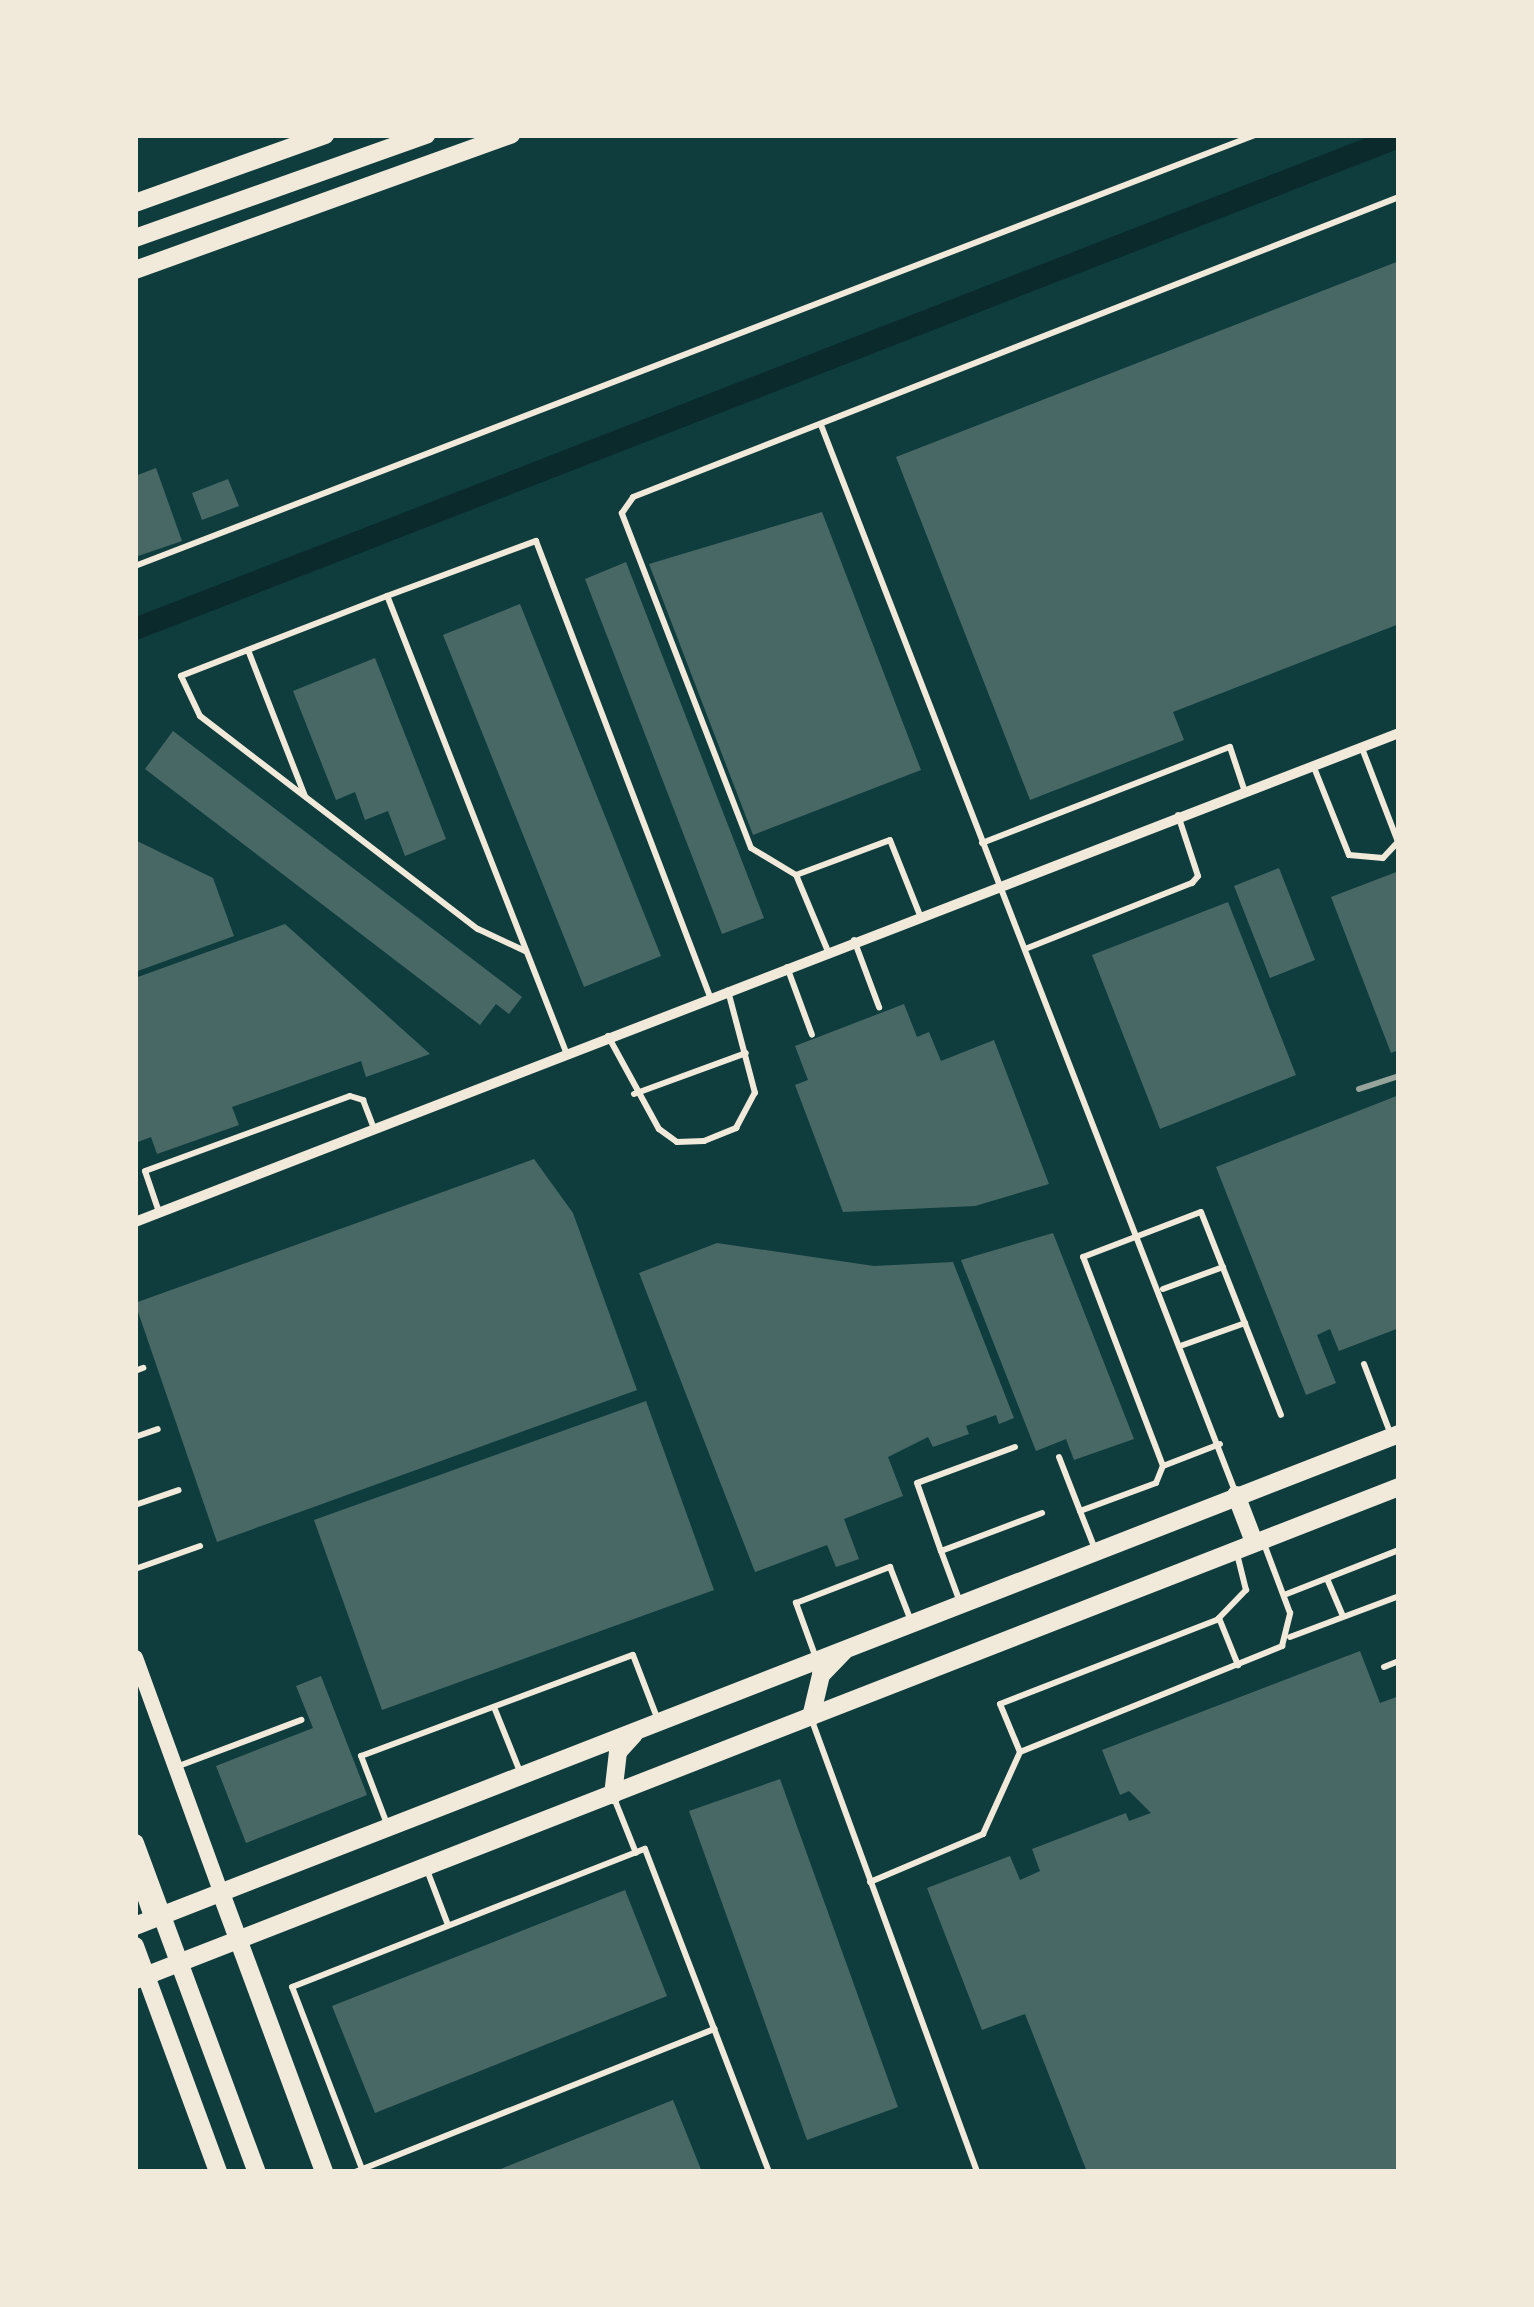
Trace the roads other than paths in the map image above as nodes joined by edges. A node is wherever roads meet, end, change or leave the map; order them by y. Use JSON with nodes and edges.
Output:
{"nodes":[{"id":1,"x":326,"y":135,"type":"edge"},
{"id":2,"x":426,"y":135,"type":"edge"},
{"id":3,"x":511,"y":135,"type":"edge"},
{"id":4,"x":1255,"y":135,"type":"edge"},
{"id":5,"x":1399,"y":197,"type":"edge"},
{"id":6,"x":135,"y":203,"type":"edge"},
{"id":7,"x":135,"y":238,"type":"edge"},
{"id":8,"x":135,"y":270,"type":"edge"},
{"id":9,"x":821,"y":425,"type":"junction"},
{"id":10,"x":135,"y":566,"type":"edge"},
{"id":11,"x":387,"y":596,"type":"junction"},
{"id":12,"x":248,"y":650,"type":"junction"},
{"id":13,"x":1399,"y":732,"type":"edge"},
{"id":14,"x":1361,"y":746,"type":"junction"},
{"id":15,"x":1312,"y":764,"type":"junction"},
{"id":16,"x":1244,"y":789,"type":"junction"},
{"id":17,"x":306,"y":798,"type":"junction"},
{"id":18,"x":1178,"y":815,"type":"junction"},
{"id":19,"x":982,"y":844,"type":"junction"},
{"id":20,"x":796,"y":875,"type":"junction"},
{"id":21,"x":998,"y":884,"type":"junction"},
{"id":22,"x":919,"y":913,"type":"junction"},
{"id":23,"x":854,"y":939,"type":"junction"},
{"id":24,"x":1024,"y":949,"type":"junction"},
{"id":25,"x":827,"y":950,"type":"junction"},
{"id":26,"x":526,"y":952,"type":"junction"},
{"id":27,"x":786,"y":966,"type":"junction"},
{"id":28,"x":728,"y":990,"type":"junction"},
{"id":29,"x":710,"y":997,"type":"junction"},
{"id":30,"x":879,"y":1007,"type":"dead end"},
{"id":31,"x":812,"y":1035,"type":"dead end"},
{"id":32,"x":608,"y":1036,"type":"junction"},
{"id":33,"x":566,"y":1052,"type":"junction"},
{"id":34,"x":746,"y":1052,"type":"junction"},
{"id":35,"x":634,"y":1094,"type":"junction"},
{"id":36,"x":374,"y":1128,"type":"junction"},
{"id":37,"x":159,"y":1212,"type":"junction"},
{"id":38,"x":135,"y":1222,"type":"edge"},
{"id":39,"x":1142,"y":1236,"type":"junction"},
{"id":40,"x":1223,"y":1267,"type":"junction"},
{"id":41,"x":1162,"y":1289,"type":"junction"},
{"id":42,"x":1245,"y":1324,"type":"junction"},
{"id":43,"x":1184,"y":1345,"type":"junction"},
{"id":44,"x":1364,"y":1364,"type":"dead end"},
{"id":45,"x":1282,"y":1415,"type":"dead end"},
{"id":46,"x":158,"y":1429,"type":"dead end"},
{"id":47,"x":1395,"y":1435,"type":"edge"},
{"id":48,"x":135,"y":1438,"type":"edge"},
{"id":49,"x":1220,"y":1444,"type":"junction"},
{"id":50,"x":1015,"y":1447,"type":"dead end"},
{"id":51,"x":1059,"y":1456,"type":"dead end"},
{"id":52,"x":1162,"y":1466,"type":"junction"},
{"id":53,"x":1399,"y":1487,"type":"edge"},
{"id":54,"x":179,"y":1490,"type":"dead end"},
{"id":55,"x":1236,"y":1495,"type":"junction"},
{"id":56,"x":135,"y":1505,"type":"edge"},
{"id":57,"x":1080,"y":1512,"type":"junction"},
{"id":58,"x":1042,"y":1513,"type":"dead end"},
{"id":59,"x":1258,"y":1541,"type":"junction"},
{"id":60,"x":200,"y":1546,"type":"dead end"},
{"id":61,"x":941,"y":1550,"type":"junction"},
{"id":62,"x":1095,"y":1550,"type":"junction"},
{"id":63,"x":1235,"y":1550,"type":"junction"},
{"id":64,"x":1399,"y":1550,"type":"edge"},
{"id":65,"x":135,"y":1568,"type":"edge"},
{"id":66,"x":1328,"y":1581,"type":"junction"},
{"id":67,"x":1284,"y":1595,"type":"junction"},
{"id":68,"x":1399,"y":1596,"type":"edge"},
{"id":69,"x":960,"y":1603,"type":"junction"},
{"id":70,"x":1343,"y":1616,"type":"junction"},
{"id":71,"x":1219,"y":1618,"type":"junction"},
{"id":72,"x":912,"y":1622,"type":"junction"},
{"id":73,"x":1289,"y":1637,"type":"junction"},
{"id":74,"x":848,"y":1647,"type":"junction"},
{"id":75,"x":135,"y":1657,"type":"edge"},
{"id":76,"x":816,"y":1659,"type":"junction"},
{"id":77,"x":1399,"y":1661,"type":"edge"},
{"id":78,"x":1238,"y":1666,"type":"junction"},
{"id":79,"x":1384,"y":1667,"type":"dead end"},
{"id":80,"x":494,"y":1707,"type":"junction"},
{"id":81,"x":811,"y":1717,"type":"junction"},
{"id":82,"x":301,"y":1720,"type":"dead end"},
{"id":83,"x":658,"y":1722,"type":"junction"},
{"id":84,"x":638,"y":1730,"type":"junction"},
{"id":85,"x":1020,"y":1752,"type":"junction"},
{"id":86,"x":175,"y":1767,"type":"junction"},
{"id":87,"x":522,"y":1775,"type":"junction"},
{"id":88,"x":613,"y":1794,"type":"junction"},
{"id":89,"x":388,"y":1827,"type":"junction"},
{"id":90,"x":135,"y":1842,"type":"edge"},
{"id":91,"x":636,"y":1853,"type":"junction"},
{"id":92,"x":426,"y":1868,"type":"junction"},
{"id":93,"x":135,"y":1870,"type":"edge"},
{"id":94,"x":870,"y":1882,"type":"junction"},
{"id":95,"x":221,"y":1894,"type":"junction"},
{"id":96,"x":144,"y":1923,"type":"edge"},
{"id":97,"x":448,"y":1925,"type":"junction"},
{"id":98,"x":238,"y":1940,"type":"junction"},
{"id":99,"x":135,"y":1946,"type":"edge"},
{"id":100,"x":170,"y":1967,"type":"junction"},
{"id":101,"x":135,"y":1980,"type":"edge"},
{"id":102,"x":715,"y":2029,"type":"junction"},
{"id":103,"x":358,"y":2171,"type":"edge"},
{"id":104,"x":218,"y":2172,"type":"edge"},
{"id":105,"x":246,"y":2172,"type":"edge"},
{"id":106,"x":257,"y":2172,"type":"edge"},
{"id":107,"x":324,"y":2172,"type":"edge"},
{"id":108,"x":769,"y":2172,"type":"edge"},
{"id":109,"x":978,"y":2172,"type":"edge"}],
"edges":[{"from":1,"to":6,"type":"main road"},
{"from":2,"to":7,"type":"main road"},
{"from":3,"to":8,"type":"main road"},
{"from":4,"to":10,"type":"lane"},
{"from":5,"to":9,"type":"lane"},
{"from":9,"to":19,"type":"lane"},
{"from":9,"to":20,"type":"lane"},
{"from":11,"to":12,"type":"lane"},
{"from":11,"to":26,"type":"lane"},
{"from":11,"to":29,"type":"lane"},
{"from":12,"to":17,"type":"lane"},
{"from":12,"to":17,"type":"lane"},
{"from":13,"to":14,"type":"street"},
{"from":14,"to":15,"type":"street"},
{"from":14,"to":15,"type":"lane"},
{"from":15,"to":16,"type":"street"},
{"from":16,"to":18,"type":"street"},
{"from":16,"to":19,"type":"lane"},
{"from":17,"to":26,"type":"lane"},
{"from":18,"to":21,"type":"street"},
{"from":18,"to":24,"type":"lane"},
{"from":19,"to":21,"type":"lane"},
{"from":20,"to":22,"type":"lane"},
{"from":20,"to":25,"type":"lane"},
{"from":21,"to":22,"type":"street"},
{"from":21,"to":24,"type":"lane"},
{"from":22,"to":23,"type":"street"},
{"from":23,"to":25,"type":"street"},
{"from":23,"to":30,"type":"lane"},
{"from":24,"to":39,"type":"lane"},
{"from":25,"to":27,"type":"street"},
{"from":26,"to":33,"type":"lane"},
{"from":27,"to":28,"type":"street"},
{"from":27,"to":31,"type":"lane"},
{"from":28,"to":29,"type":"street"},
{"from":28,"to":34,"type":"lane"},
{"from":29,"to":32,"type":"street"},
{"from":32,"to":33,"type":"street"},
{"from":32,"to":35,"type":"lane"},
{"from":33,"to":36,"type":"street"},
{"from":34,"to":35,"type":"lane"},
{"from":34,"to":35,"type":"lane"},
{"from":36,"to":37,"type":"street"},
{"from":36,"to":37,"type":"lane"},
{"from":37,"to":38,"type":"street"},
{"from":39,"to":40,"type":"lane"},
{"from":39,"to":41,"type":"lane"},
{"from":39,"to":52,"type":"lane"},
{"from":40,"to":41,"type":"lane"},
{"from":40,"to":42,"type":"lane"},
{"from":41,"to":43,"type":"lane"},
{"from":42,"to":43,"type":"lane"},
{"from":42,"to":45,"type":"lane"},
{"from":43,"to":49,"type":"lane"},
{"from":44,"to":47,"type":"lane"},
{"from":46,"to":48,"type":"lane"},
{"from":47,"to":55,"type":"main road"},
{"from":49,"to":52,"type":"lane"},
{"from":49,"to":55,"type":"lane"},
{"from":50,"to":61,"type":"lane"},
{"from":51,"to":57,"type":"lane"},
{"from":52,"to":57,"type":"lane"},
{"from":53,"to":59,"type":"main road"},
{"from":54,"to":56,"type":"lane"},
{"from":55,"to":59,"type":"main road"},
{"from":55,"to":62,"type":"main road"},
{"from":57,"to":62,"type":"lane"},
{"from":58,"to":61,"type":"lane"},
{"from":59,"to":63,"type":"main road"},
{"from":59,"to":67,"type":"lane"},
{"from":60,"to":65,"type":"lane"},
{"from":61,"to":69,"type":"lane"},
{"from":62,"to":69,"type":"main road"},
{"from":63,"to":71,"type":"lane"},
{"from":63,"to":81,"type":"main road"},
{"from":64,"to":66,"type":"lane"},
{"from":66,"to":67,"type":"lane"},
{"from":66,"to":70,"type":"lane"},
{"from":67,"to":73,"type":"lane"},
{"from":68,"to":70,"type":"lane"},
{"from":69,"to":72,"type":"main road"},
{"from":70,"to":73,"type":"lane"},
{"from":71,"to":78,"type":"lane"},
{"from":71,"to":85,"type":"lane"},
{"from":72,"to":74,"type":"main road"},
{"from":72,"to":76,"type":"lane"},
{"from":73,"to":78,"type":"lane"},
{"from":74,"to":76,"type":"main road"},
{"from":74,"to":81,"type":"main road"},
{"from":75,"to":86,"type":"street"},
{"from":76,"to":83,"type":"main road"},
{"from":77,"to":79,"type":"lane"},
{"from":78,"to":85,"type":"lane"},
{"from":80,"to":83,"type":"lane"},
{"from":80,"to":87,"type":"lane"},
{"from":80,"to":89,"type":"lane"},
{"from":81,"to":88,"type":"main road"},
{"from":81,"to":94,"type":"lane"},
{"from":82,"to":86,"type":"lane"},
{"from":83,"to":84,"type":"main road"},
{"from":84,"to":87,"type":"main road"},
{"from":84,"to":88,"type":"main road"},
{"from":85,"to":94,"type":"lane"},
{"from":86,"to":95,"type":"street"},
{"from":87,"to":89,"type":"main road"},
{"from":88,"to":91,"type":"lane"},
{"from":88,"to":92,"type":"main road"},
{"from":89,"to":95,"type":"main road"},
{"from":90,"to":106,"type":"main road"},
{"from":91,"to":97,"type":"lane"},
{"from":91,"to":102,"type":"lane"},
{"from":92,"to":97,"type":"lane"},
{"from":92,"to":98,"type":"main road"},
{"from":93,"to":96,"type":"street"},
{"from":94,"to":109,"type":"lane"},
{"from":95,"to":96,"type":"main road"},
{"from":95,"to":98,"type":"main road"},
{"from":96,"to":100,"type":"main road"},
{"from":97,"to":103,"type":"lane"},
{"from":98,"to":100,"type":"main road"},
{"from":98,"to":107,"type":"main road"},
{"from":99,"to":104,"type":"main road"},
{"from":100,"to":101,"type":"main road"},
{"from":100,"to":105,"type":"main road"},
{"from":102,"to":103,"type":"lane"},
{"from":102,"to":108,"type":"lane"}]}
